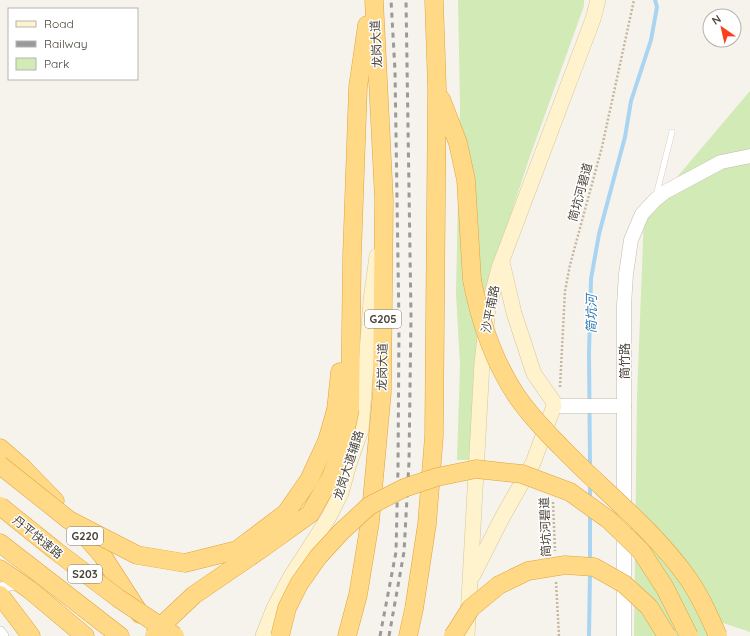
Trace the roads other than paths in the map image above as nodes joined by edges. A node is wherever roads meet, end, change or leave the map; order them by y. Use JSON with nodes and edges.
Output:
{"nodes":[{"id":1,"x":370,"y":0,"type":"edge"},
{"id":2,"x":374,"y":0,"type":"edge"},
{"id":3,"x":434,"y":0,"type":"edge"},
{"id":4,"x":598,"y":0,"type":"edge"},
{"id":5,"x":437,"y":88,"type":"junction"},
{"id":6,"x":672,"y":132,"type":"dead end"},
{"id":7,"x":750,"y":156,"type":"edge"},
{"id":8,"x":655,"y":200,"type":"junction"},
{"id":9,"x":384,"y":205,"type":"junction"},
{"id":10,"x":502,"y":261,"type":"junction"},
{"id":11,"x":557,"y":406,"type":"junction"},
{"id":12,"x":618,"y":406,"type":"junction"},
{"id":13,"x":343,"y":409,"type":"junction"},
{"id":14,"x":0,"y":448,"type":"edge"},
{"id":15,"x":0,"y":465,"type":"edge"},
{"id":16,"x":0,"y":506,"type":"edge"},
{"id":17,"x":0,"y":543,"type":"edge"},
{"id":18,"x":0,"y":569,"type":"edge"},
{"id":19,"x":470,"y":581,"type":"junction"},
{"id":20,"x":22,"y":584,"type":"junction"},
{"id":21,"x":0,"y":589,"type":"edge"},
{"id":22,"x":0,"y":595,"type":"edge"},
{"id":23,"x":0,"y":632,"type":"edge"},
{"id":24,"x":3,"y":636,"type":"edge"},
{"id":25,"x":31,"y":636,"type":"edge"},
{"id":26,"x":85,"y":636,"type":"edge"},
{"id":27,"x":120,"y":636,"type":"edge"},
{"id":28,"x":155,"y":636,"type":"edge"},
{"id":29,"x":175,"y":636,"type":"edge"},
{"id":30,"x":263,"y":636,"type":"edge"},
{"id":31,"x":280,"y":636,"type":"edge"},
{"id":32,"x":347,"y":636,"type":"edge"},
{"id":33,"x":408,"y":636,"type":"edge"},
{"id":34,"x":453,"y":636,"type":"edge"},
{"id":35,"x":467,"y":636,"type":"edge"},
{"id":36,"x":624,"y":636,"type":"edge"},
{"id":37,"x":667,"y":636,"type":"edge"},
{"id":38,"x":689,"y":636,"type":"edge"},
{"id":39,"x":718,"y":636,"type":"edge"}],
"edges":[{"from":1,"to":13,"type":"highway"},
{"from":2,"to":9,"type":"highway","name":"龙岗大道","number":"G205"},
{"from":3,"to":5,"type":"highway"},
{"from":4,"to":10,"type":"main road","name":"沙平南路"},
{"from":5,"to":33,"type":"highway"},
{"from":5,"to":39,"type":"highway","bridge":true},
{"from":6,"to":8,"type":"lane"},
{"from":7,"to":8,"type":"street","name":"简竹路"},
{"from":8,"to":12,"type":"street","name":"简竹路"},
{"from":9,"to":30,"type":"main road","name":"龙岗大道辅路"},
{"from":9,"to":32,"type":"highway","name":"龙岗大道","number":"G205"},
{"from":10,"to":11,"type":"main road"},
{"from":10,"to":19,"type":"main road","name":"沙平南路"},
{"from":11,"to":12,"type":"street"},
{"from":11,"to":19,"type":"main road"},
{"from":12,"to":36,"type":"street","name":"简竹路"},
{"from":13,"to":15,"type":"highway","bridge":true},
{"from":13,"to":28,"type":"highway","bridge":true},
{"from":14,"to":28,"type":"highway","number":"G220"},
{"from":16,"to":29,"type":"highway","name":"丹平快速路","number":"S203","bridge":true},
{"from":17,"to":27,"type":"highway","number":"S203"},
{"from":18,"to":20,"type":"highway"},
{"from":19,"to":35,"type":"main road","name":"沙平南路"},
{"from":20,"to":21,"type":"street"},
{"from":20,"to":26,"type":"highway"},
{"from":22,"to":25,"type":"highway"},
{"from":23,"to":24,"type":"street"},
{"from":31,"to":38,"type":"highway","bridge":true},
{"from":34,"to":37,"type":"highway","bridge":true}]}
